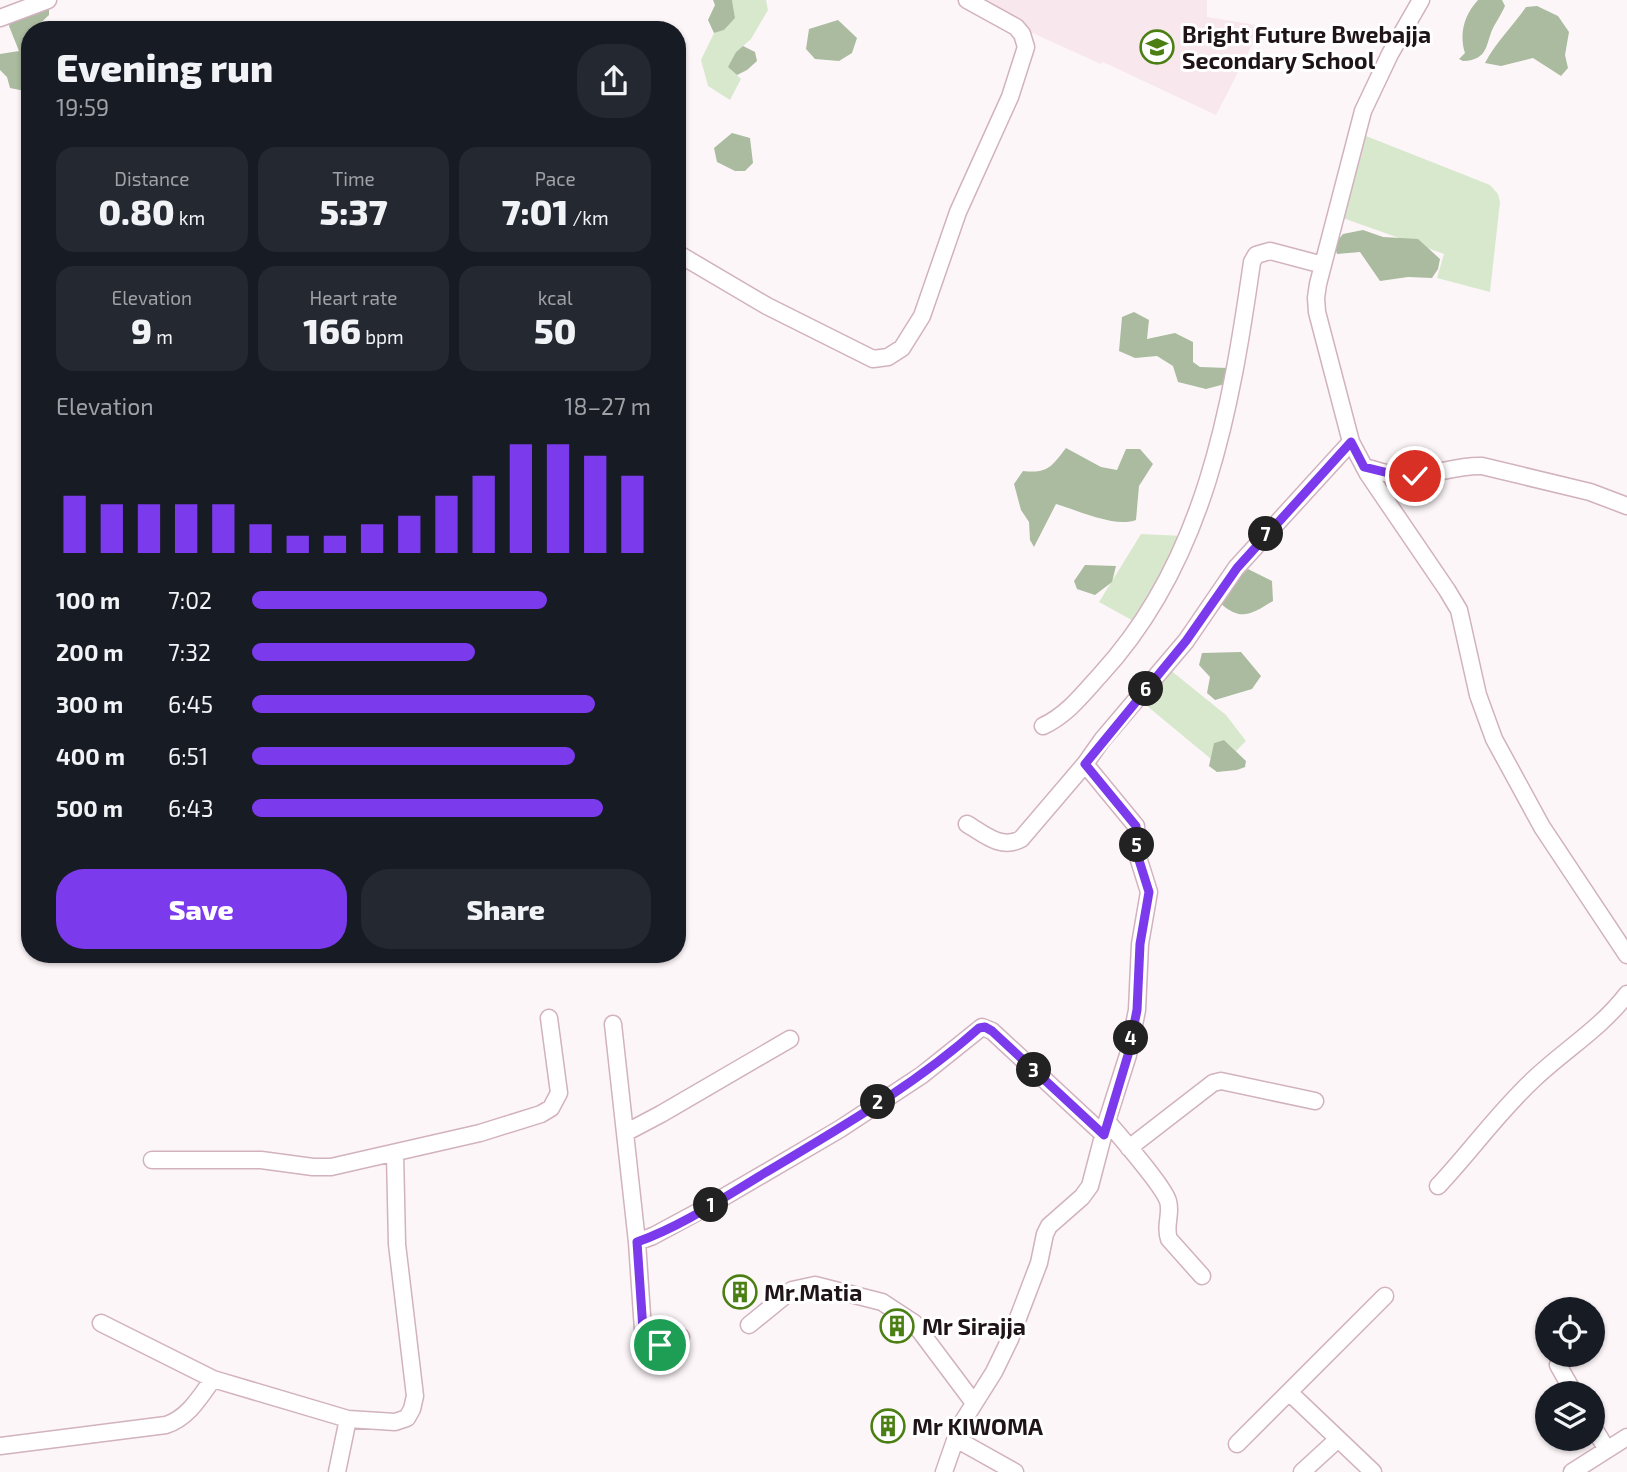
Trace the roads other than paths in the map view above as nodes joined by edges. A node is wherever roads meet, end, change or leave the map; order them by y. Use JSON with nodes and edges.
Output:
{"nodes":[{"id":1,"x":48,"y":0,"type":"edge"},
{"id":2,"x":967,"y":0,"type":"edge"},
{"id":3,"x":1421,"y":0,"type":"edge"},
{"id":4,"x":0,"y":18,"type":"edge"},
{"id":5,"x":686,"y":258,"type":"edge"},
{"id":6,"x":1323,"y":265,"type":"junction"},
{"id":7,"x":1351,"y":442,"type":"junction"},
{"id":8,"x":1364,"y":467,"type":"junction"},
{"id":9,"x":1627,"y":506,"type":"edge"},
{"id":10,"x":1042,"y":726,"type":"dead end"},
{"id":11,"x":1085,"y":764,"type":"junction"},
{"id":12,"x":967,"y":824,"type":"dead end"},
{"id":13,"x":1627,"y":956,"type":"edge"},
{"id":14,"x":1627,"y":995,"type":"edge"},
{"id":15,"x":549,"y":1018,"type":"dead end"},
{"id":16,"x":613,"y":1024,"type":"dead end"},
{"id":17,"x":790,"y":1039,"type":"dead end"},
{"id":18,"x":1315,"y":1101,"type":"dead end"},
{"id":19,"x":1105,"y":1128,"type":"junction"},
{"id":20,"x":625,"y":1133,"type":"junction"},
{"id":21,"x":1129,"y":1148,"type":"junction"},
{"id":22,"x":395,"y":1154,"type":"junction"},
{"id":23,"x":152,"y":1160,"type":"dead end"},
{"id":24,"x":1438,"y":1186,"type":"dead end"},
{"id":25,"x":637,"y":1242,"type":"junction"},
{"id":26,"x":1202,"y":1276,"type":"dead end"},
{"id":27,"x":1385,"y":1296,"type":"dead end"},
{"id":28,"x":100,"y":1323,"type":"dead end"},
{"id":29,"x":749,"y":1325,"type":"dead end"},
{"id":30,"x":681,"y":1337,"type":"dead end"},
{"id":31,"x":213,"y":1379,"type":"junction"},
{"id":32,"x":1290,"y":1393,"type":"junction"},
{"id":33,"x":974,"y":1403,"type":"junction"},
{"id":34,"x":348,"y":1419,"type":"junction"},
{"id":35,"x":1627,"y":1437,"type":"edge"},
{"id":36,"x":956,"y":1439,"type":"junction"},
{"id":37,"x":1338,"y":1439,"type":"junction"},
{"id":38,"x":1237,"y":1444,"type":"dead end"},
{"id":39,"x":0,"y":1446,"type":"edge"},
{"id":40,"x":1606,"y":1448,"type":"joint"},
{"id":41,"x":337,"y":1472,"type":"edge"},
{"id":42,"x":944,"y":1472,"type":"edge"},
{"id":43,"x":1015,"y":1472,"type":"edge"},
{"id":44,"x":1302,"y":1472,"type":"edge"},
{"id":45,"x":1373,"y":1472,"type":"edge"},
{"id":46,"x":1572,"y":1472,"type":"edge"}],
"edges":[{"from":1,"to":4,"type":"street"},
{"from":2,"to":5,"type":"street"},
{"from":3,"to":6,"type":"street"},
{"from":6,"to":7,"type":"street"},
{"from":6,"to":10,"type":"street"},
{"from":7,"to":8,"type":"street"},
{"from":7,"to":11,"type":"street"},
{"from":8,"to":9,"type":"street"},
{"from":8,"to":13,"type":"street"},
{"from":11,"to":12,"type":"street"},
{"from":11,"to":19,"type":"street"},
{"from":14,"to":24,"type":"street"},
{"from":15,"to":22,"type":"street"},
{"from":16,"to":20,"type":"street"},
{"from":17,"to":20,"type":"street"},
{"from":18,"to":21,"type":"street"},
{"from":19,"to":21,"type":"street"},
{"from":19,"to":25,"type":"street"},
{"from":19,"to":33,"type":"street"},
{"from":20,"to":25,"type":"street"},
{"from":21,"to":26,"type":"street"},
{"from":22,"to":23,"type":"street"},
{"from":22,"to":34,"type":"street"},
{"from":25,"to":30,"type":"street"},
{"from":27,"to":32,"type":"street"},
{"from":28,"to":31,"type":"street"},
{"from":29,"to":33,"type":"street"},
{"from":31,"to":34,"type":"street"},
{"from":31,"to":39,"type":"street"},
{"from":32,"to":37,"type":"street"},
{"from":32,"to":38,"type":"street"},
{"from":33,"to":36,"type":"street"},
{"from":34,"to":41,"type":"street"},
{"from":35,"to":40,"type":"street"},
{"from":36,"to":42,"type":"street"},
{"from":36,"to":43,"type":"street"},
{"from":37,"to":44,"type":"street"},
{"from":37,"to":45,"type":"street"},
{"from":40,"to":46,"type":"street"}]}
